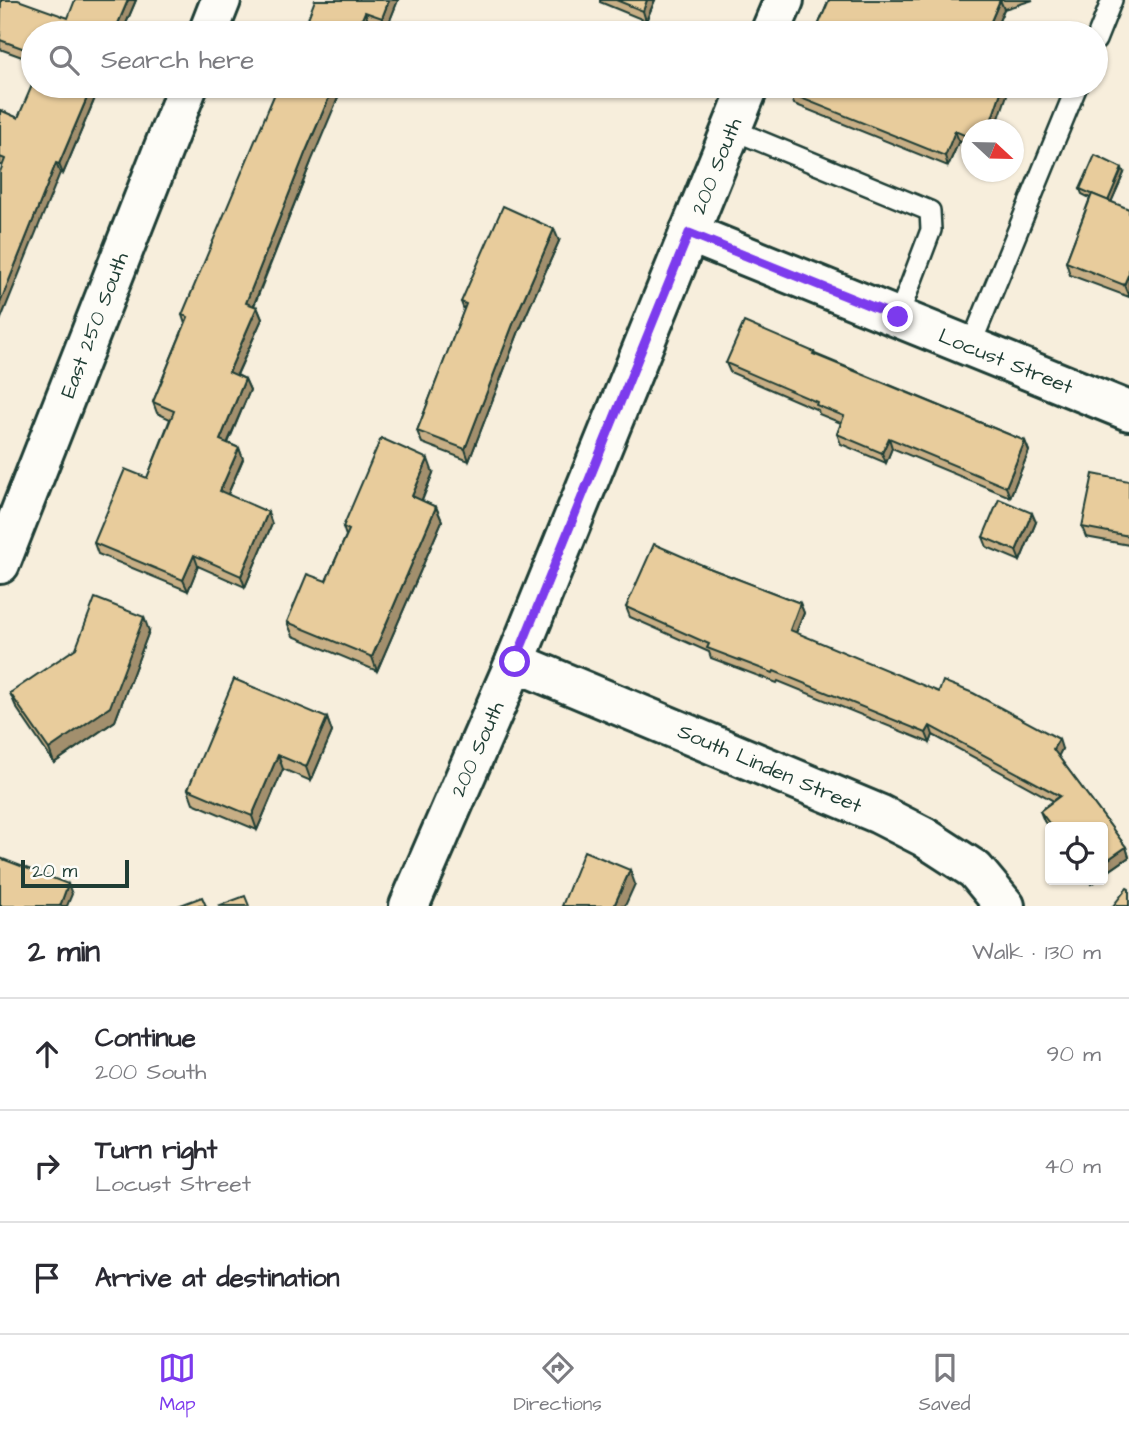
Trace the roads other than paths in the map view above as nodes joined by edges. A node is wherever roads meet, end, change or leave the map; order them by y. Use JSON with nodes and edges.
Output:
{"nodes":[{"id":1,"x":221,"y":0,"type":"edge"},
{"id":2,"x":784,"y":0,"type":"edge"},
{"id":3,"x":1112,"y":0,"type":"edge"},
{"id":4,"x":213,"y":21,"type":"edge"},
{"id":5,"x":775,"y":21,"type":"edge"},
{"id":6,"x":1104,"y":21,"type":"edge"},
{"id":7,"x":183,"y":98,"type":"edge"},
{"id":8,"x":744,"y":98,"type":"edge"},
{"id":9,"x":1072,"y":98,"type":"edge"},
{"id":10,"x":731,"y":129,"type":"junction"},
{"id":11,"x":689,"y":233,"type":"junction"},
{"id":12,"x":898,"y":317,"type":"junction"},
{"id":13,"x":970,"y":347,"type":"junction"},
{"id":14,"x":1129,"y":411,"type":"edge"},
{"id":15,"x":0,"y":564,"type":"edge"},
{"id":16,"x":515,"y":662,"type":"junction"},
{"id":17,"x":408,"y":906,"type":"edge"},
{"id":18,"x":1005,"y":906,"type":"edge"}],
"edges":[{"from":1,"to":4,"type":"street"},
{"from":2,"to":5,"type":"street"},
{"from":3,"to":6,"type":"lane"},
{"from":7,"to":15,"type":"street","name":"East 250 South"},
{"from":8,"to":10,"type":"street","name":"200 South"},
{"from":9,"to":13,"type":"lane"},
{"from":10,"to":11,"type":"street","name":"200 South"},
{"from":10,"to":12,"type":"lane"},
{"from":11,"to":12,"type":"street","name":"Locust Street"},
{"from":11,"to":16,"type":"street","name":"200 South"},
{"from":12,"to":13,"type":"street","name":"Locust Street"},
{"from":13,"to":14,"type":"street","name":"Locust Street"},
{"from":16,"to":17,"type":"street","name":"200 South"},
{"from":16,"to":18,"type":"street","name":"South Linden Street"}]}
